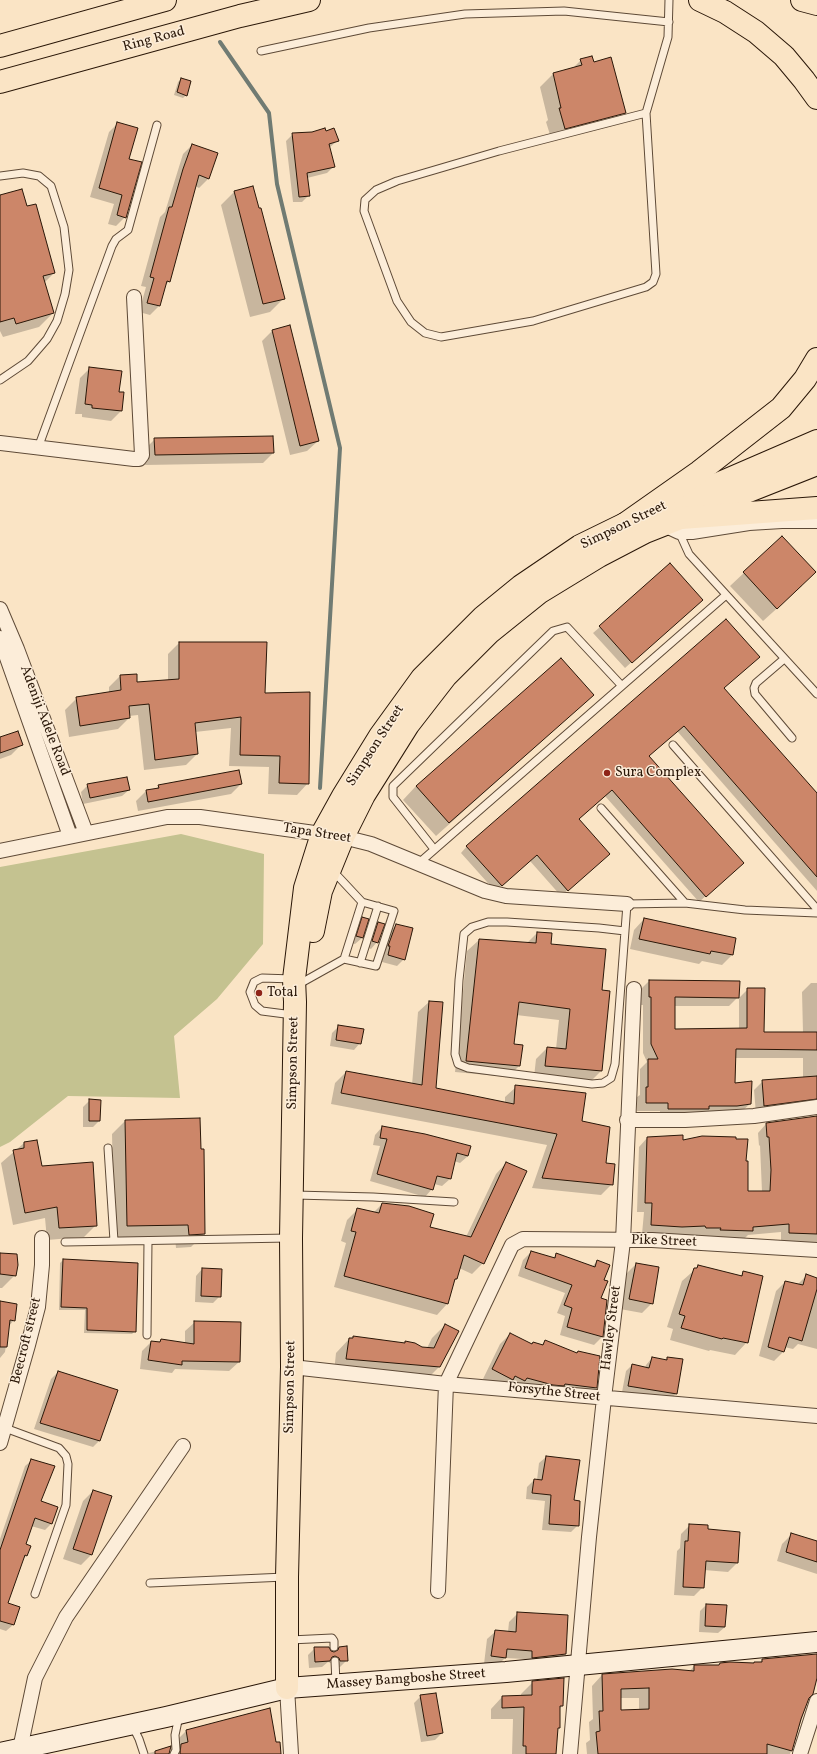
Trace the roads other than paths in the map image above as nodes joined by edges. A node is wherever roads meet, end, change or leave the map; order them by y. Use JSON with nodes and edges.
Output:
{"nodes":[{"id":1,"x":165,"y":0,"type":"edge"},
{"id":2,"x":309,"y":0,"type":"edge"},
{"id":3,"x":669,"y":0,"type":"edge"},
{"id":4,"x":700,"y":0,"type":"edge"},
{"id":5,"x":802,"y":0,"type":"edge"},
{"id":6,"x":817,"y":4,"type":"edge"},
{"id":7,"x":669,"y":22,"type":"junction"},
{"id":8,"x":0,"y":46,"type":"edge"},
{"id":9,"x":261,"y":51,"type":"dead end"},
{"id":10,"x":0,"y":82,"type":"edge"},
{"id":11,"x":817,"y":98,"type":"edge"},
{"id":12,"x":646,"y":113,"type":"junction"},
{"id":13,"x":157,"y":125,"type":"dead end"},
{"id":14,"x":0,"y":176,"type":"edge"},
{"id":15,"x":134,"y":297,"type":"dead end"},
{"id":16,"x":817,"y":359,"type":"edge"},
{"id":17,"x":0,"y":380,"type":"edge"},
{"id":18,"x":817,"y":441,"type":"edge"},
{"id":19,"x":0,"y":443,"type":"edge"},
{"id":20,"x":38,"y":448,"type":"junction"},
{"id":21,"x":817,"y":464,"type":"edge"},
{"id":22,"x":817,"y":508,"type":"edge"},
{"id":23,"x":817,"y":521,"type":"edge"},
{"id":24,"x":625,"y":524,"type":"junction"},
{"id":25,"x":675,"y":525,"type":"junction"},
{"id":26,"x":726,"y":595,"type":"junction"},
{"id":27,"x":0,"y":609,"type":"edge"},
{"id":28,"x":0,"y":638,"type":"edge"},
{"id":29,"x":784,"y":659,"type":"junction"},
{"id":30,"x":622,"y":686,"type":"junction"},
{"id":31,"x":817,"y":694,"type":"edge"},
{"id":32,"x":792,"y":738,"type":"dead end"},
{"id":33,"x":673,"y":745,"type":"dead end"},
{"id":34,"x":601,"y":808,"type":"dead end"},
{"id":35,"x":86,"y":833,"type":"junction"},
{"id":36,"x":70,"y":836,"type":"junction"},
{"id":37,"x":332,"y":836,"type":"junction"},
{"id":38,"x":434,"y":849,"type":"junction"},
{"id":39,"x":0,"y":851,"type":"edge"},
{"id":40,"x":419,"y":863,"type":"junction"},
{"id":41,"x":330,"y":868,"type":"junction"},
{"id":42,"x":362,"y":902,"type":"junction"},
{"id":43,"x":685,"y":903,"type":"junction"},
{"id":44,"x":627,"y":904,"type":"junction"},
{"id":45,"x":378,"y":906,"type":"junction"},
{"id":46,"x":817,"y":909,"type":"edge"},
{"id":47,"x":817,"y":913,"type":"edge"},
{"id":48,"x":625,"y":931,"type":"junction"},
{"id":49,"x":344,"y":960,"type":"junction"},
{"id":50,"x":360,"y":963,"type":"junction"},
{"id":51,"x":634,"y":989,"type":"dead end"},
{"id":52,"x":296,"y":995,"type":"junction"},
{"id":53,"x":817,"y":1107,"type":"edge"},
{"id":54,"x":627,"y":1120,"type":"junction"},
{"id":55,"x":108,"y":1148,"type":"dead end"},
{"id":56,"x":292,"y":1194,"type":"junction"},
{"id":57,"x":454,"y":1202,"type":"dead end"},
{"id":58,"x":42,"y":1238,"type":"dead end"},
{"id":59,"x":292,"y":1238,"type":"junction"},
{"id":60,"x":148,"y":1240,"type":"junction"},
{"id":61,"x":114,"y":1241,"type":"junction"},
{"id":62,"x":623,"y":1241,"type":"junction"},
{"id":63,"x":66,"y":1242,"type":"dead end"},
{"id":64,"x":817,"y":1250,"type":"edge"},
{"id":65,"x":147,"y":1335,"type":"dead end"},
{"id":66,"x":292,"y":1367,"type":"junction"},
{"id":67,"x":446,"y":1384,"type":"junction"},
{"id":68,"x":604,"y":1398,"type":"junction"},
{"id":69,"x":817,"y":1416,"type":"edge"},
{"id":70,"x":5,"y":1428,"type":"junction"},
{"id":71,"x":0,"y":1443,"type":"edge"},
{"id":72,"x":183,"y":1446,"type":"dead end"},
{"id":73,"x":287,"y":1577,"type":"junction"},
{"id":74,"x":150,"y":1583,"type":"dead end"},
{"id":75,"x":438,"y":1591,"type":"dead end"},
{"id":76,"x":35,"y":1594,"type":"dead end"},
{"id":77,"x":288,"y":1640,"type":"junction"},
{"id":78,"x":817,"y":1642,"type":"edge"},
{"id":79,"x":334,"y":1647,"type":"dead end"},
{"id":80,"x":335,"y":1661,"type":"dead end"},
{"id":81,"x":577,"y":1665,"type":"junction"},
{"id":82,"x":336,"y":1685,"type":"junction"},
{"id":83,"x":287,"y":1688,"type":"junction"},
{"id":84,"x":817,"y":1701,"type":"edge"},
{"id":85,"x":180,"y":1714,"type":"junction"},
{"id":86,"x":126,"y":1726,"type":"junction"},
{"id":87,"x":20,"y":1749,"type":"junction"},
{"id":88,"x":0,"y":1753,"type":"edge"},
{"id":89,"x":144,"y":1754,"type":"edge"},
{"id":90,"x":174,"y":1754,"type":"edge"},
{"id":91,"x":292,"y":1754,"type":"edge"},
{"id":92,"x":570,"y":1754,"type":"edge"},
{"id":93,"x":800,"y":1754,"type":"edge"}],
"edges":[{"from":1,"to":8,"type":"main road"},
{"from":2,"to":10,"type":"main road","name":"Ring Road"},
{"from":3,"to":7,"type":"lane"},
{"from":4,"to":11,"type":"main road"},
{"from":5,"to":6,"type":"main road"},
{"from":7,"to":9,"type":"lane"},
{"from":7,"to":12,"type":"lane"},
{"from":12,"to":12,"type":"lane"},
{"from":13,"to":20,"type":"lane"},
{"from":14,"to":17,"type":"lane"},
{"from":15,"to":20,"type":"street"},
{"from":16,"to":24,"type":"main road"},
{"from":18,"to":24,"type":"main road","name":"Simpson Street"},
{"from":19,"to":20,"type":"street"},
{"from":21,"to":25,"type":"main road"},
{"from":22,"to":25,"type":"main road"},
{"from":23,"to":25,"type":"street"},
{"from":24,"to":37,"type":"main road","name":"Simpson Street"},
{"from":25,"to":26,"type":"lane"},
{"from":25,"to":37,"type":"main road"},
{"from":26,"to":29,"type":"lane"},
{"from":26,"to":30,"type":"lane"},
{"from":27,"to":35,"type":"street","name":"Adeniji Adele Road"},
{"from":28,"to":36,"type":"street","name":"Adeniji Adele Road"},
{"from":29,"to":31,"type":"lane"},
{"from":29,"to":32,"type":"lane"},
{"from":30,"to":38,"type":"lane"},
{"from":30,"to":38,"type":"lane"},
{"from":33,"to":46,"type":"lane"},
{"from":34,"to":43,"type":"lane"},
{"from":35,"to":36,"type":"street","name":"Tapa Street"},
{"from":35,"to":37,"type":"street","name":"Tapa Street"},
{"from":36,"to":39,"type":"street","name":"Tapa Street"},
{"from":37,"to":40,"type":"street","name":"Tapa Street"},
{"from":37,"to":41,"type":"main road"},
{"from":37,"to":52,"type":"main road","name":"Simpson Street"},
{"from":38,"to":40,"type":"lane"},
{"from":40,"to":44,"type":"street","name":"Tapa Street"},
{"from":41,"to":42,"type":"lane"},
{"from":41,"to":52,"type":"main road"},
{"from":42,"to":45,"type":"lane"},
{"from":42,"to":49,"type":"lane"},
{"from":43,"to":44,"type":"lane"},
{"from":43,"to":47,"type":"lane"},
{"from":44,"to":48,"type":"lane"},
{"from":45,"to":50,"type":"lane"},
{"from":45,"to":50,"type":"lane"},
{"from":48,"to":48,"type":"lane"},
{"from":49,"to":50,"type":"lane"},
{"from":49,"to":52,"type":"lane"},
{"from":51,"to":54,"type":"street","name":"Hawley Street"},
{"from":52,"to":52,"type":"lane"},
{"from":52,"to":56,"type":"main road","name":"Simpson Street"},
{"from":53,"to":54,"type":"street"},
{"from":54,"to":62,"type":"street","name":"Hawley Street"},
{"from":55,"to":61,"type":"lane"},
{"from":56,"to":57,"type":"lane"},
{"from":56,"to":59,"type":"main road","name":"Simpson Street"},
{"from":58,"to":70,"type":"street","name":"Beecroft street"},
{"from":59,"to":60,"type":"lane"},
{"from":59,"to":66,"type":"main road","name":"Simpson Street"},
{"from":60,"to":61,"type":"lane"},
{"from":60,"to":65,"type":"lane"},
{"from":61,"to":63,"type":"lane"},
{"from":62,"to":64,"type":"street","name":"Pike Street"},
{"from":62,"to":67,"type":"street","name":"Pike Street"},
{"from":62,"to":68,"type":"street","name":"Hawley Street"},
{"from":66,"to":67,"type":"street","name":"Forsythe Street"},
{"from":66,"to":73,"type":"main road","name":"Simpson Street"},
{"from":67,"to":68,"type":"street","name":"Forsythe Street"},
{"from":67,"to":75,"type":"street"},
{"from":68,"to":69,"type":"street","name":"Forsythe Street"},
{"from":68,"to":81,"type":"street","name":"Hawley Street"},
{"from":70,"to":71,"type":"street","name":"Beecroft street"},
{"from":70,"to":76,"type":"lane"},
{"from":72,"to":87,"type":"street"},
{"from":73,"to":74,"type":"lane"},
{"from":73,"to":77,"type":"main road","name":"Simpson Street"},
{"from":77,"to":79,"type":"lane"},
{"from":77,"to":83,"type":"main road","name":"Simpson Street"},
{"from":78,"to":81,"type":"main road","name":"Massey Bamgboshe Street"},
{"from":80,"to":82,"type":"lane"},
{"from":81,"to":82,"type":"main road","name":"Massey Bamgboshe Street"},
{"from":81,"to":92,"type":"street"},
{"from":82,"to":83,"type":"main road","name":"Massey Bamgboshe Street"},
{"from":83,"to":85,"type":"main road","name":"Massey Bamgboshe Street"},
{"from":83,"to":91,"type":"street","name":"Simpson Street"},
{"from":84,"to":93,"type":"street"},
{"from":85,"to":86,"type":"main road","name":"Massey Bamgboshe Street"},
{"from":85,"to":90,"type":"lane"},
{"from":86,"to":87,"type":"main road","name":"Massey Bamgboshe Street"},
{"from":86,"to":89,"type":"lane"},
{"from":87,"to":88,"type":"main road","name":"Massey Bamgboshe Street"}]}
